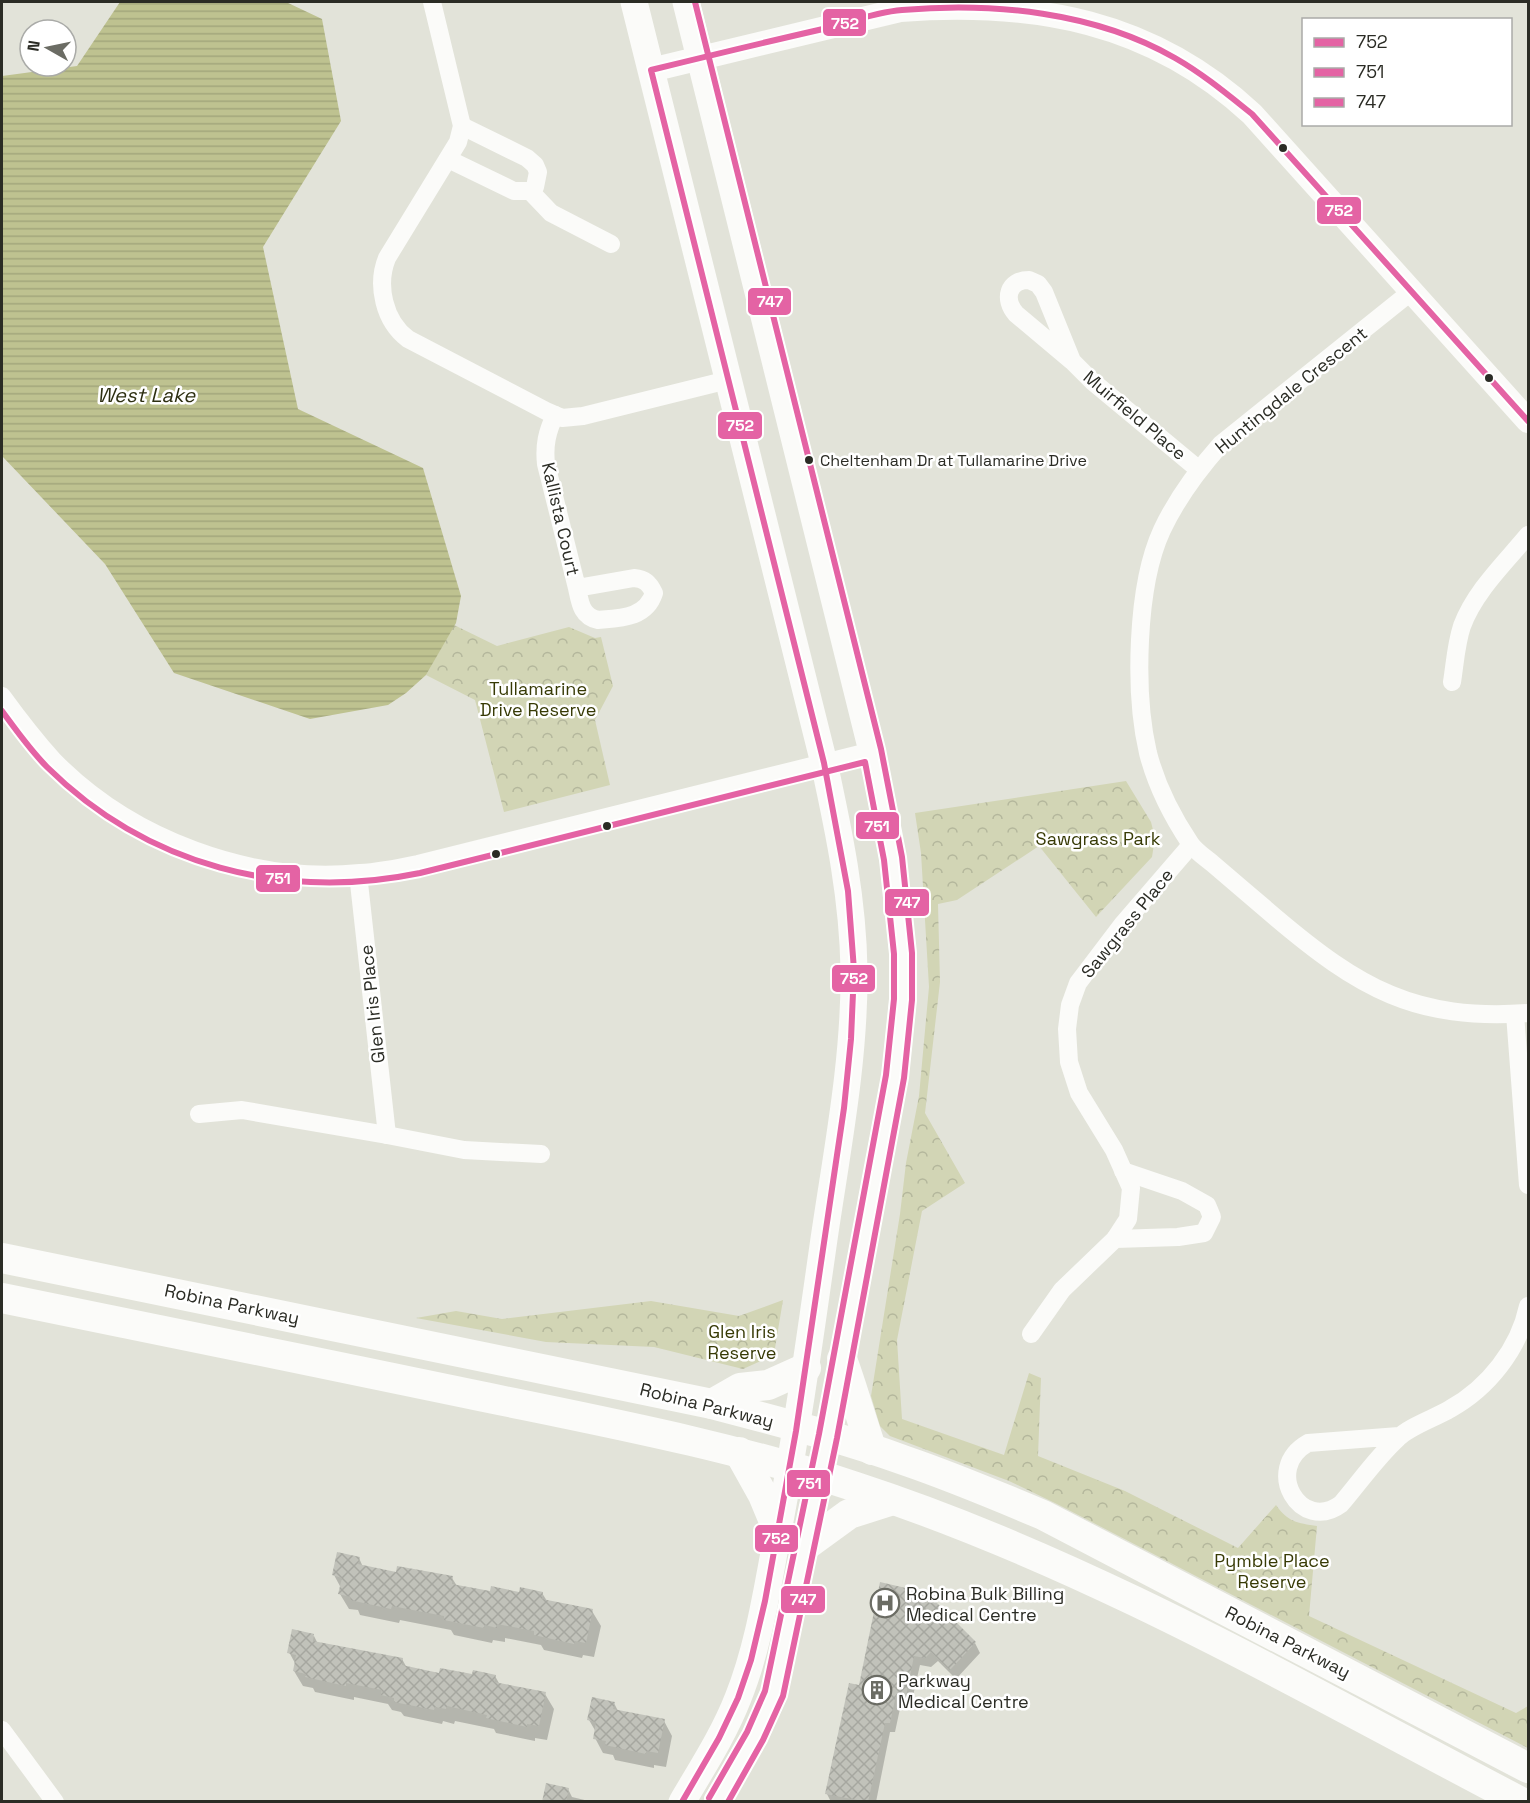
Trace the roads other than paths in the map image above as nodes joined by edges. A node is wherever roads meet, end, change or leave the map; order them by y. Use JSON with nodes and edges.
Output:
{"nodes":[{"id":1,"x":432,"y":2,"type":"edge"},
{"id":2,"x":634,"y":2,"type":"edge"},
{"id":3,"x":686,"y":2,"type":"edge"},
{"id":4,"x":1037,"y":4,"type":"edge"},
{"id":5,"x":699,"y":59,"type":"junction"},
{"id":6,"x":651,"y":70,"type":"junction"},
{"id":7,"x":462,"y":126,"type":"junction"},
{"id":8,"x":448,"y":159,"type":"junction"},
{"id":9,"x":530,"y":191,"type":"junction"},
{"id":10,"x":611,"y":244,"type":"dead end"},
{"id":11,"x":1412,"y":291,"type":"junction"},
{"id":12,"x":1072,"y":361,"type":"dead end"},
{"id":13,"x":728,"y":380,"type":"junction"},
{"id":14,"x":555,"y":415,"type":"junction"},
{"id":15,"x":1528,"y":421,"type":"edge"},
{"id":16,"x":1198,"y":469,"type":"junction"},
{"id":17,"x":1528,"y":535,"type":"edge"},
{"id":18,"x":577,"y":588,"type":"dead end"},
{"id":19,"x":1452,"y":682,"type":"dead end"},
{"id":20,"x":2,"y":696,"type":"edge"},
{"id":21,"x":872,"y":751,"type":"junction"},
{"id":22,"x":824,"y":763,"type":"junction"},
{"id":23,"x":1191,"y":845,"type":"junction"},
{"id":24,"x":358,"y":874,"type":"junction"},
{"id":25,"x":1522,"y":1014,"type":"edge"},
{"id":26,"x":200,"y":1114,"type":"dead end"},
{"id":27,"x":387,"y":1135,"type":"junction"},
{"id":28,"x":541,"y":1154,"type":"dead end"},
{"id":29,"x":1123,"y":1171,"type":"junction"},
{"id":30,"x":1528,"y":1185,"type":"edge"},
{"id":31,"x":1115,"y":1239,"type":"junction"},
{"id":32,"x":2,"y":1258,"type":"edge"},
{"id":33,"x":2,"y":1298,"type":"edge"},
{"id":34,"x":1528,"y":1306,"type":"edge"},
{"id":35,"x":1524,"y":1331,"type":"edge"},
{"id":36,"x":1031,"y":1334,"type":"dead end"},
{"id":37,"x":842,"y":1359,"type":"junction"},
{"id":38,"x":806,"y":1368,"type":"junction"},
{"id":39,"x":712,"y":1404,"type":"junction"},
{"id":40,"x":797,"y":1426,"type":"junction"},
{"id":41,"x":828,"y":1436,"type":"junction"},
{"id":42,"x":1399,"y":1436,"type":"junction"},
{"id":43,"x":872,"y":1449,"type":"junction"},
{"id":44,"x":739,"y":1452,"type":"junction"},
{"id":45,"x":790,"y":1466,"type":"junction"},
{"id":46,"x":820,"y":1475,"type":"junction"},
{"id":47,"x":893,"y":1500,"type":"junction"},
{"id":48,"x":778,"y":1530,"type":"junction"},
{"id":49,"x":805,"y":1546,"type":"junction"},
{"id":50,"x":2,"y":1730,"type":"edge"},
{"id":51,"x":1528,"y":1768,"type":"edge"},
{"id":52,"x":56,"y":1802,"type":"edge"},
{"id":53,"x":682,"y":1802,"type":"edge"},
{"id":54,"x":717,"y":1802,"type":"edge"},
{"id":55,"x":1521,"y":1802,"type":"edge"}],
"edges":[{"from":1,"to":7,"type":"street"},
{"from":2,"to":6,"type":"main road"},
{"from":3,"to":5,"type":"main road"},
{"from":4,"to":5,"type":"street"},
{"from":4,"to":11,"type":"street"},
{"from":5,"to":6,"type":"street"},
{"from":5,"to":21,"type":"main road"},
{"from":6,"to":13,"type":"main road"},
{"from":7,"to":8,"type":"street"},
{"from":7,"to":9,"type":"street"},
{"from":8,"to":9,"type":"street"},
{"from":8,"to":14,"type":"street"},
{"from":9,"to":10,"type":"street"},
{"from":11,"to":15,"type":"street"},
{"from":11,"to":16,"type":"street","name":"Huntingdale Crescent"},
{"from":12,"to":16,"type":"street","name":"Muirfield Place"},
{"from":13,"to":14,"type":"street"},
{"from":13,"to":22,"type":"main road"},
{"from":14,"to":18,"type":"street","name":"Kallista Court"},
{"from":16,"to":23,"type":"street","name":"Huntingdale Crescent"},
{"from":17,"to":19,"type":"street"},
{"from":20,"to":24,"type":"street"},
{"from":21,"to":22,"type":"street"},
{"from":21,"to":37,"type":"main road"},
{"from":22,"to":24,"type":"street"},
{"from":22,"to":38,"type":"main road"},
{"from":23,"to":25,"type":"street","name":"Huntingdale Crescent"},
{"from":23,"to":29,"type":"street","name":"Sawgrass Place"},
{"from":24,"to":27,"type":"street","name":"Glen Iris Place"},
{"from":25,"to":30,"type":"street"},
{"from":26,"to":27,"type":"street"},
{"from":27,"to":28,"type":"street"},
{"from":29,"to":31,"type":"street","name":"Sawgrass Place"},
{"from":29,"to":31,"type":"street"},
{"from":31,"to":36,"type":"street","name":"Sawgrass Place"},
{"from":32,"to":39,"type":"main road","name":"Robina Parkway"},
{"from":33,"to":44,"type":"main road","name":"Robina Parkway"},
{"from":34,"to":35,"type":"street"},
{"from":35,"to":42,"type":"street"},
{"from":37,"to":41,"type":"main road"},
{"from":37,"to":43,"type":"main road"},
{"from":38,"to":39,"type":"main road"},
{"from":38,"to":40,"type":"main road"},
{"from":39,"to":40,"type":"main road","name":"Robina Parkway"},
{"from":40,"to":41,"type":"main road","name":"Robina Parkway"},
{"from":40,"to":45,"type":"main road"},
{"from":41,"to":43,"type":"main road","name":"Robina Parkway"},
{"from":41,"to":46,"type":"main road"},
{"from":42,"to":42,"type":"street"},
{"from":43,"to":51,"type":"main road","name":"Robina Parkway"},
{"from":44,"to":45,"type":"main road","name":"Robina Parkway"},
{"from":44,"to":48,"type":"main road"},
{"from":45,"to":46,"type":"main road","name":"Robina Parkway"},
{"from":45,"to":48,"type":"main road"},
{"from":46,"to":47,"type":"main road","name":"Robina Parkway"},
{"from":46,"to":49,"type":"main road"},
{"from":47,"to":49,"type":"main road"},
{"from":47,"to":55,"type":"main road","name":"Robina Parkway"},
{"from":48,"to":53,"type":"main road"},
{"from":49,"to":54,"type":"main road"},
{"from":50,"to":52,"type":"street"}]}
